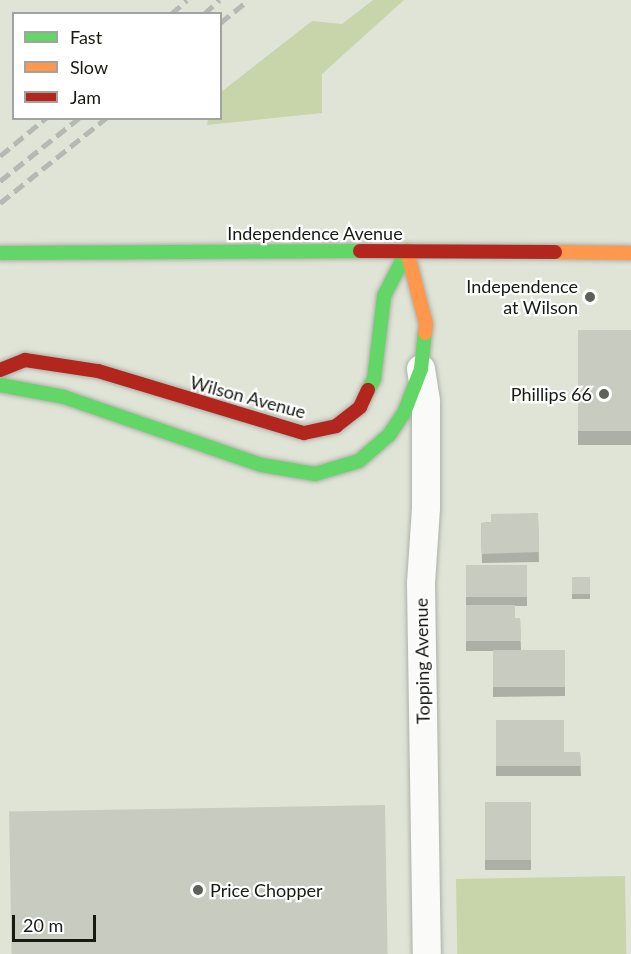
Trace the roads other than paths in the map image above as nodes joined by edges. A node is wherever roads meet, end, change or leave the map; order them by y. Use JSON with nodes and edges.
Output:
{"nodes":[{"id":1,"x":407,"y":251,"type":"junction"},
{"id":2,"x":631,"y":253,"type":"edge"},
{"id":3,"x":0,"y":254,"type":"edge"},
{"id":4,"x":421,"y":369,"type":"junction"},
{"id":5,"x":0,"y":370,"type":"edge"},
{"id":6,"x":0,"y":386,"type":"edge"},
{"id":7,"x":427,"y":954,"type":"edge"}],
"edges":[{"from":1,"to":2,"type":"main road","name":"Independence Avenue"},
{"from":1,"to":3,"type":"main road","name":"Independence Avenue"},
{"from":1,"to":4,"type":"main road"},
{"from":1,"to":5,"type":"main road","name":"Wilson Avenue"},
{"from":4,"to":6,"type":"main road"},
{"from":4,"to":7,"type":"street","name":"Topping Avenue"}]}
